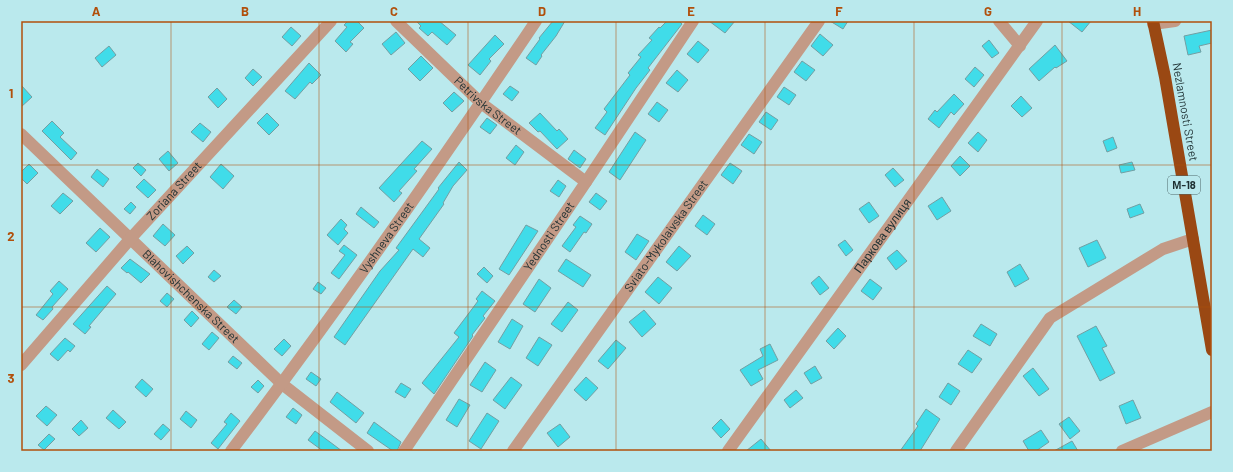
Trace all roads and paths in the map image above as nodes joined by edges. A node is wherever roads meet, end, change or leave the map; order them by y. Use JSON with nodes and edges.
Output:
{"nodes":[{"id":1,"x":331,"y":21,"type":"edge"},
{"id":2,"x":396,"y":21,"type":"edge"},
{"id":3,"x":536,"y":21,"type":"edge"},
{"id":4,"x":692,"y":21,"type":"edge"},
{"id":5,"x":819,"y":21,"type":"edge"},
{"id":6,"x":999,"y":21,"type":"edge"},
{"id":7,"x":1037,"y":21,"type":"edge"},
{"id":8,"x":1175,"y":21,"type":"edge"},
{"id":9,"x":1153,"y":22,"type":"edge"},
{"id":10,"x":1020,"y":46,"type":"junction"},
{"id":11,"x":481,"y":103,"type":"junction"},
{"id":12,"x":21,"y":134,"type":"edge"},
{"id":13,"x":586,"y":182,"type":"junction"},
{"id":14,"x":131,"y":238,"type":"junction"},
{"id":15,"x":1193,"y":239,"type":"junction"},
{"id":16,"x":1207,"y":299,"type":"edge"},
{"id":17,"x":1212,"y":350,"type":"edge"},
{"id":18,"x":21,"y":365,"type":"edge"},
{"id":19,"x":282,"y":384,"type":"junction"},
{"id":20,"x":1212,"y":412,"type":"edge"},
{"id":21,"x":231,"y":451,"type":"edge"},
{"id":22,"x":368,"y":451,"type":"edge"},
{"id":23,"x":404,"y":451,"type":"edge"},
{"id":24,"x":513,"y":451,"type":"edge"},
{"id":25,"x":728,"y":451,"type":"edge"},
{"id":26,"x":956,"y":451,"type":"edge"},
{"id":27,"x":1122,"y":451,"type":"edge"}],
"edges":[{"from":1,"to":14,"type":"street","name":"Zoriana Street"},
{"from":2,"to":11,"type":"street","name":"Petrivska Street"},
{"from":3,"to":11,"type":"street","name":"Vyshneva Street"},
{"from":4,"to":13,"type":"street","name":"Yednosti Street"},
{"from":5,"to":24,"type":"street","name":"Sviato-Mykolaivska Street"},
{"from":6,"to":10,"type":"street"},
{"from":7,"to":10,"type":"street","name":"Паркова вулиця"},
{"from":8,"to":9,"type":"street"},
{"from":9,"to":15,"type":"highway","name":"Nezlamnosti Street","number":"М-18"},
{"from":10,"to":25,"type":"street","name":"Паркова вулиця"},
{"from":11,"to":13,"type":"street","name":"Petrivska Street"},
{"from":11,"to":19,"type":"street","name":"Vyshneva Street"},
{"from":12,"to":14,"type":"street","name":"Blahovishchenska Street"},
{"from":13,"to":23,"type":"street","name":"Yednosti Street"},
{"from":14,"to":18,"type":"street","name":"Zoriana Street"},
{"from":14,"to":19,"type":"street","name":"Blahovishchenska Street"},
{"from":15,"to":16,"type":"highway","name":"Nezlamnosti Street","number":"М-18"},
{"from":15,"to":26,"type":"street"},
{"from":16,"to":17,"type":"highway","name":"Nezlamnosti Street","number":"М-18"},
{"from":19,"to":21,"type":"street","name":"Vyshneva Street"},
{"from":19,"to":22,"type":"street","name":"Blahovishchenska Street"},
{"from":20,"to":27,"type":"street"}]}
